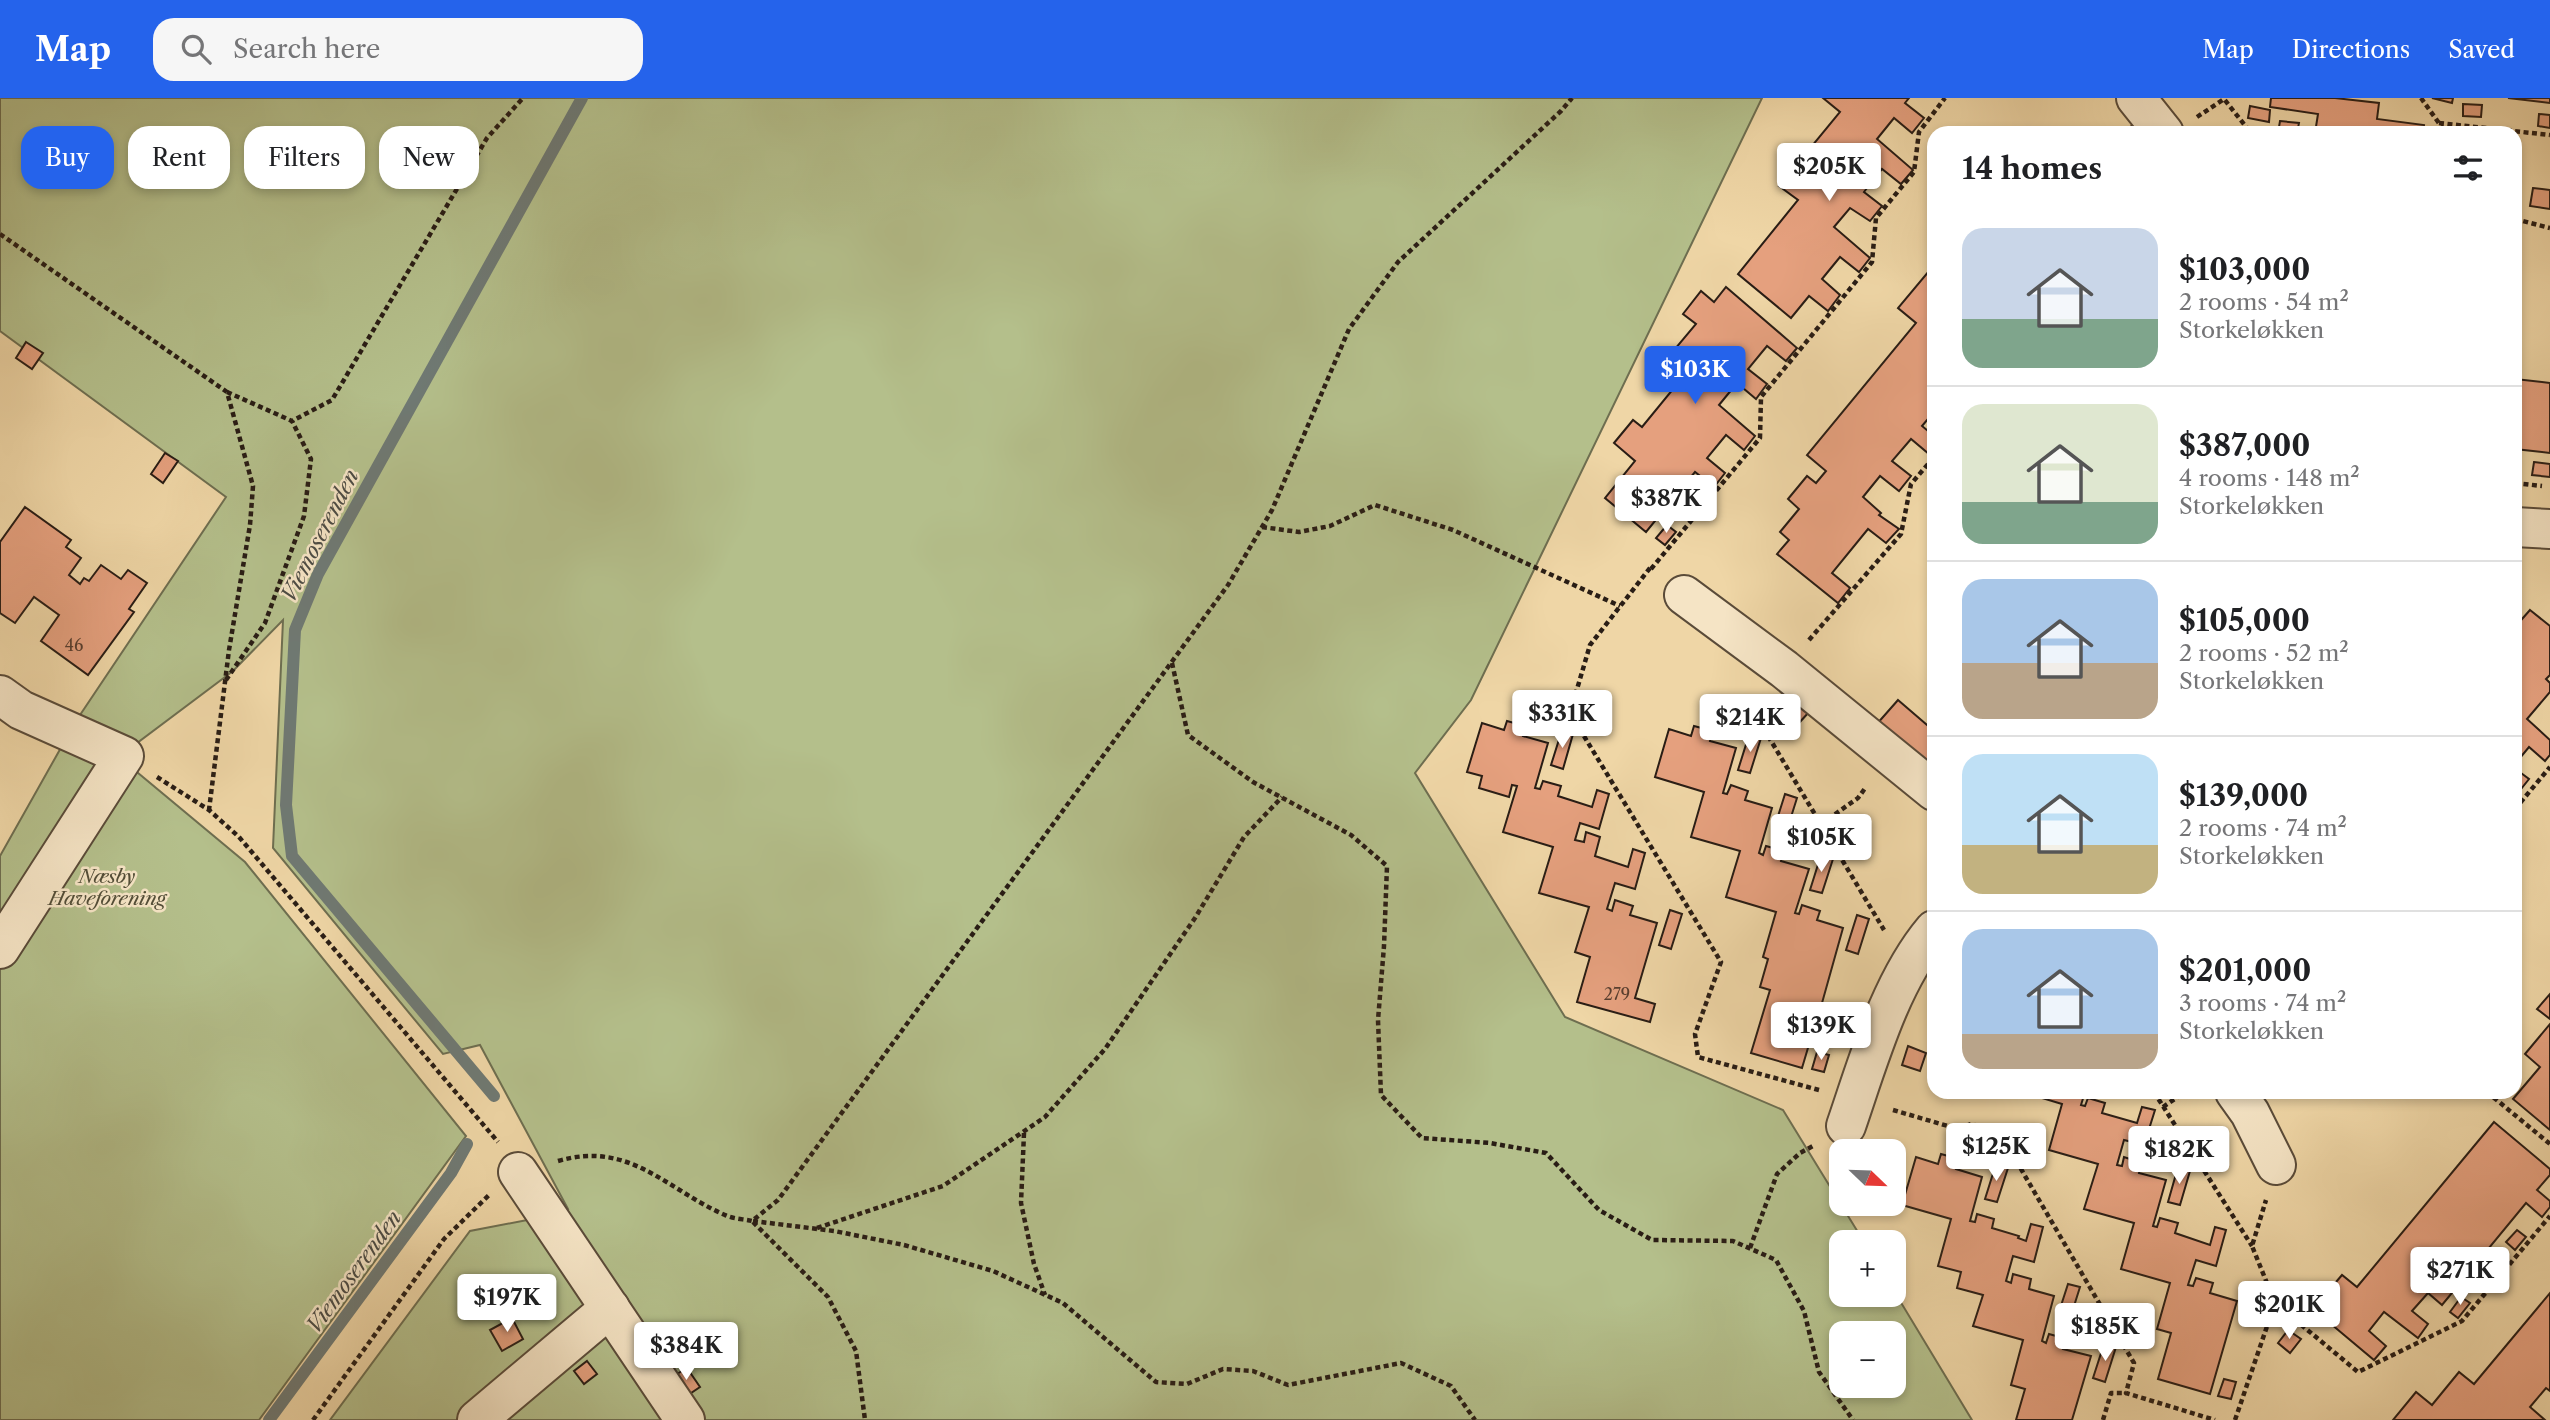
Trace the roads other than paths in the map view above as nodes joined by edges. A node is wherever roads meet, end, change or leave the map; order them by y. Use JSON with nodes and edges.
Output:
{"nodes":[{"id":1,"x":2136,"y":98,"type":"edge"},
{"id":2,"x":2179,"y":126,"type":"edge"},
{"id":3,"x":2522,"y":528,"type":"edge"},
{"id":4,"x":2550,"y":530,"type":"edge"},
{"id":5,"x":1684,"y":595,"type":"road end"},
{"id":6,"x":0,"y":695,"type":"edge"},
{"id":7,"x":1927,"y":785,"type":"edge"},
{"id":8,"x":1927,"y":938,"type":"edge"},
{"id":9,"x":0,"y":949,"type":"edge"},
{"id":10,"x":2240,"y":1099,"type":"edge"},
{"id":11,"x":1843,"y":1103,"type":"road end"},
{"id":12,"x":2276,"y":1166,"type":"road end"},
{"id":13,"x":518,"y":1172,"type":"road end"},
{"id":14,"x":610,"y":1308,"type":"junction"},
{"id":15,"x":477,"y":1420,"type":"edge"},
{"id":16,"x":685,"y":1420,"type":"edge"}],
"edges":[{"from":1,"to":2,"type":"street"},
{"from":3,"to":4,"type":"street"},
{"from":5,"to":7,"type":"street"},
{"from":6,"to":9,"type":"street"},
{"from":8,"to":11,"type":"street"},
{"from":10,"to":12,"type":"street"},
{"from":13,"to":14,"type":"street"},
{"from":14,"to":15,"type":"street"},
{"from":14,"to":16,"type":"street"}]}
